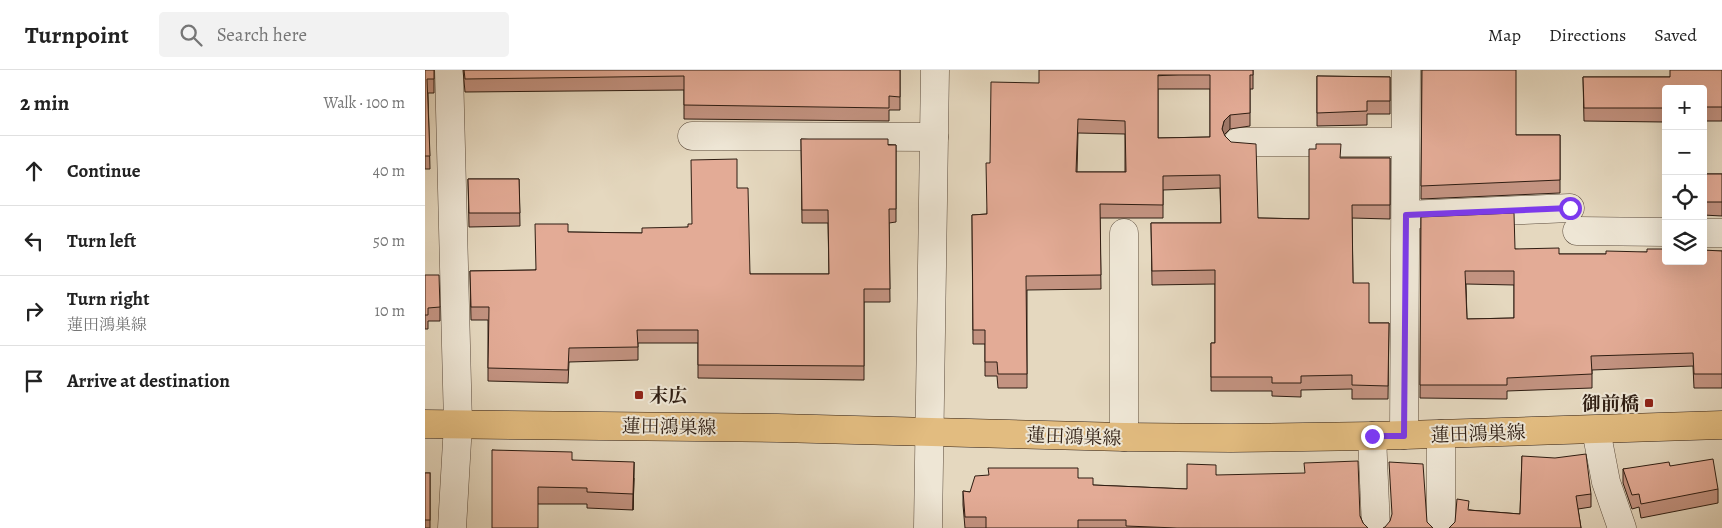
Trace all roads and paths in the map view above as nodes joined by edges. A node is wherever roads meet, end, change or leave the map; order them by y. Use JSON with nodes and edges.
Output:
{"nodes":[{"id":1,"x":449,"y":70,"type":"edge"},
{"id":2,"x":935,"y":70,"type":"edge"},
{"id":3,"x":1406,"y":70,"type":"edge"},
{"id":4,"x":692,"y":136,"type":"dead end"},
{"id":5,"x":934,"y":137,"type":"junction"},
{"id":6,"x":1238,"y":142,"type":"edge"},
{"id":7,"x":1405,"y":142,"type":"junction"},
{"id":8,"x":1406,"y":215,"type":"junction"},
{"id":9,"x":1662,"y":231,"type":"edge"},
{"id":10,"x":1124,"y":232,"type":"dead end"},
{"id":11,"x":1707,"y":233,"type":"edge"},
{"id":12,"x":1722,"y":233,"type":"edge"},
{"id":13,"x":425,"y":424,"type":"edge"},
{"id":14,"x":458,"y":424,"type":"junction"},
{"id":15,"x":1722,"y":425,"type":"edge"},
{"id":16,"x":1596,"y":430,"type":"junction"},
{"id":17,"x":929,"y":431,"type":"junction"},
{"id":18,"x":1441,"y":434,"type":"junction"},
{"id":19,"x":1372,"y":436,"type":"junction"},
{"id":20,"x":1404,"y":436,"type":"junction"},
{"id":21,"x":1124,"y":437,"type":"junction"},
{"id":22,"x":452,"y":528,"type":"edge"},
{"id":23,"x":928,"y":528,"type":"edge"},
{"id":24,"x":1376,"y":528,"type":"edge"},
{"id":25,"x":1441,"y":528,"type":"edge"},
{"id":26,"x":1622,"y":528,"type":"edge"}],
"edges":[{"from":1,"to":14,"type":"street"},
{"from":2,"to":5,"type":"street"},
{"from":3,"to":7,"type":"street"},
{"from":4,"to":5,"type":"street"},
{"from":5,"to":17,"type":"street"},
{"from":6,"to":7,"type":"street"},
{"from":7,"to":8,"type":"street"},
{"from":8,"to":9,"type":"street"},
{"from":8,"to":20,"type":"street"},
{"from":10,"to":21,"type":"street"},
{"from":11,"to":12,"type":"street"},
{"from":13,"to":14,"type":"main road","name":"蓮田鴻巣線"},
{"from":14,"to":17,"type":"main road","name":"蓮田鴻巣線"},
{"from":14,"to":22,"type":"street"},
{"from":15,"to":16,"type":"main road","name":"蓮田鴻巣線"},
{"from":16,"to":18,"type":"main road","name":"蓮田鴻巣線"},
{"from":16,"to":26,"type":"street"},
{"from":17,"to":21,"type":"main road","name":"蓮田鴻巣線"},
{"from":17,"to":23,"type":"street"},
{"from":18,"to":20,"type":"main road","name":"蓮田鴻巣線"},
{"from":18,"to":25,"type":"street"},
{"from":19,"to":20,"type":"main road","name":"蓮田鴻巣線"},
{"from":19,"to":21,"type":"main road","name":"蓮田鴻巣線"},
{"from":19,"to":24,"type":"street"}]}
